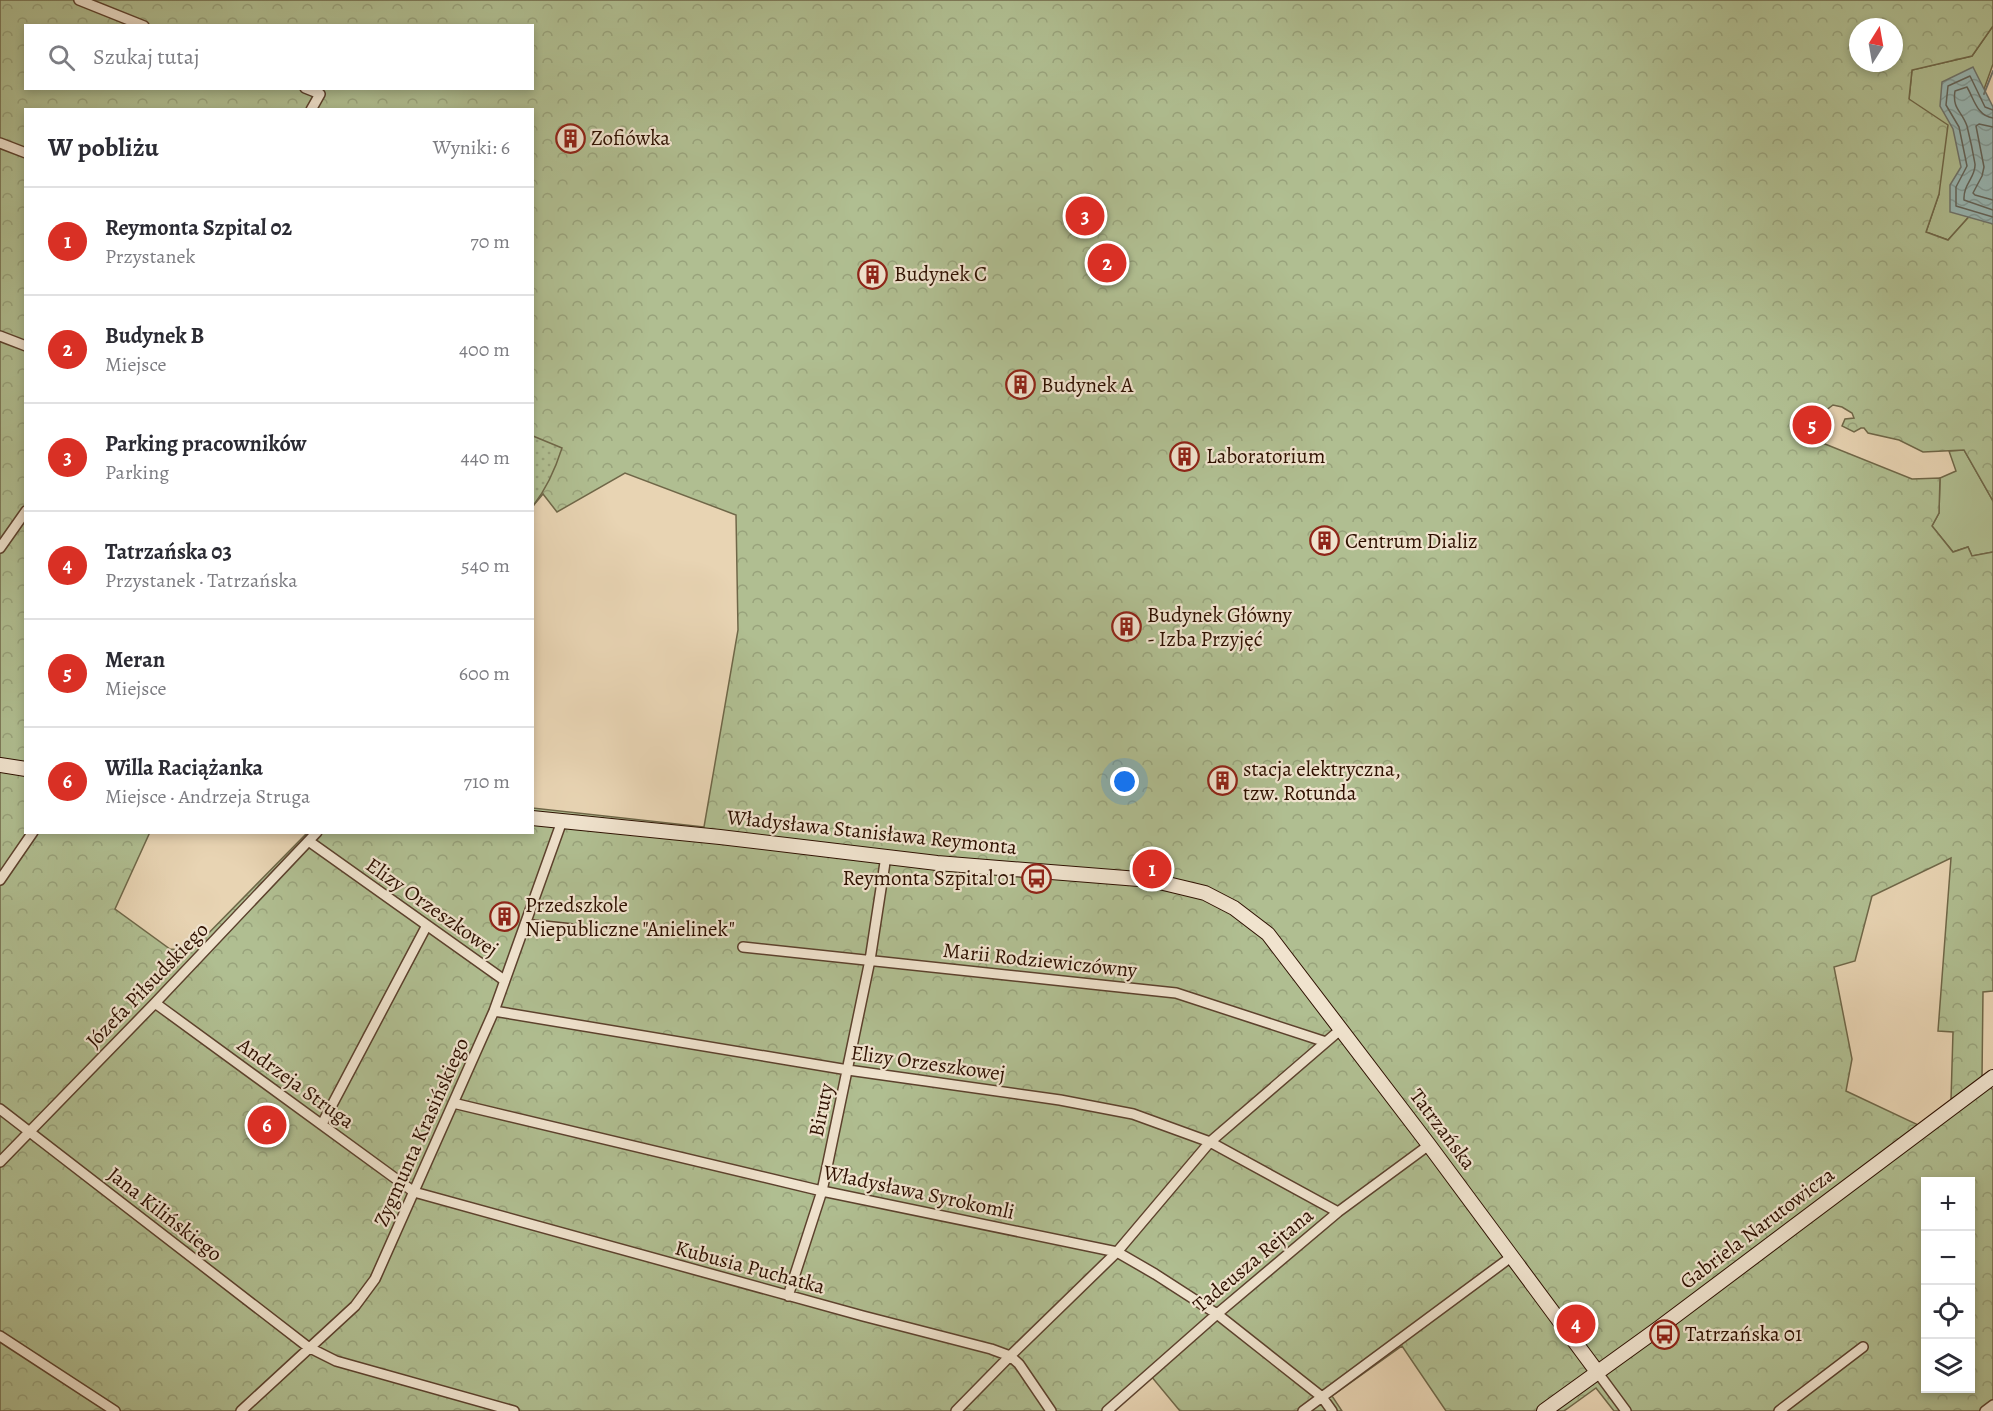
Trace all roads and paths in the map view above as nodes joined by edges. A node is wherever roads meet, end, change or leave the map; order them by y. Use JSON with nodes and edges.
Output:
{"nodes":[{"id":1,"x":79,"y":0,"type":"edge"},
{"id":2,"x":139,"y":24,"type":"edge"},
{"id":3,"x":310,"y":90,"type":"edge"},
{"id":4,"x":312,"y":108,"type":"edge"},
{"id":5,"x":0,"y":143,"type":"edge"},
{"id":6,"x":24,"y":152,"type":"edge"},
{"id":7,"x":0,"y":336,"type":"edge"},
{"id":8,"x":24,"y":345,"type":"edge"},
{"id":9,"x":24,"y":514,"type":"edge"},
{"id":10,"x":0,"y":548,"type":"edge"},
{"id":11,"x":0,"y":765,"type":"edge"},
{"id":12,"x":24,"y":769,"type":"edge"},
{"id":13,"x":534,"y":818,"type":"edge"},
{"id":14,"x":562,"y":821,"type":"junction"},
{"id":15,"x":32,"y":834,"type":"edge"},
{"id":16,"x":316,"y":834,"type":"edge"},
{"id":17,"x":310,"y":842,"type":"junction"},
{"id":18,"x":886,"y":856,"type":"junction"},
{"id":19,"x":0,"y":880,"type":"edge"},
{"id":20,"x":1205,"y":894,"type":"joint"},
{"id":21,"x":525,"y":924,"type":"junction"},
{"id":22,"x":426,"y":927,"type":"junction"},
{"id":23,"x":572,"y":929,"type":"dead end"},
{"id":24,"x":743,"y":947,"type":"dead end"},
{"id":25,"x":870,"y":960,"type":"junction"},
{"id":26,"x":504,"y":980,"type":"junction"},
{"id":27,"x":155,"y":1003,"type":"junction"},
{"id":28,"x":494,"y":1011,"type":"junction"},
{"id":29,"x":1341,"y":1030,"type":"junction"},
{"id":30,"x":1326,"y":1042,"type":"junction"},
{"id":31,"x":848,"y":1070,"type":"junction"},
{"id":32,"x":1993,"y":1077,"type":"edge"},
{"id":33,"x":453,"y":1103,"type":"junction"},
{"id":34,"x":0,"y":1109,"type":"edge"},
{"id":35,"x":322,"y":1124,"type":"junction"},
{"id":36,"x":30,"y":1132,"type":"junction"},
{"id":37,"x":1210,"y":1142,"type":"junction"},
{"id":38,"x":1430,"y":1144,"type":"junction"},
{"id":39,"x":0,"y":1162,"type":"edge"},
{"id":40,"x":822,"y":1191,"type":"junction"},
{"id":41,"x":414,"y":1192,"type":"junction"},
{"id":42,"x":1338,"y":1212,"type":"junction"},
{"id":43,"x":1117,"y":1252,"type":"junction"},
{"id":44,"x":1511,"y":1257,"type":"junction"},
{"id":45,"x":788,"y":1296,"type":"junction"},
{"id":46,"x":1217,"y":1314,"type":"junction"},
{"id":47,"x":0,"y":1336,"type":"edge"},
{"id":48,"x":308,"y":1347,"type":"junction"},
{"id":49,"x":1863,"y":1347,"type":"dead end"},
{"id":50,"x":1010,"y":1356,"type":"junction"},
{"id":51,"x":1598,"y":1373,"type":"junction"},
{"id":52,"x":1322,"y":1397,"type":"junction"},
{"id":53,"x":1993,"y":1405,"type":"edge"},
{"id":54,"x":115,"y":1411,"type":"edge"},
{"id":55,"x":241,"y":1411,"type":"edge"},
{"id":56,"x":514,"y":1411,"type":"edge"},
{"id":57,"x":956,"y":1411,"type":"edge"},
{"id":58,"x":1051,"y":1411,"type":"edge"},
{"id":59,"x":1107,"y":1411,"type":"edge"},
{"id":60,"x":1303,"y":1411,"type":"edge"},
{"id":61,"x":1332,"y":1411,"type":"edge"},
{"id":62,"x":1544,"y":1411,"type":"edge"},
{"id":63,"x":1626,"y":1411,"type":"edge"},
{"id":64,"x":1779,"y":1411,"type":"edge"},
{"id":65,"x":1985,"y":1411,"type":"edge"}],
"edges":[{"from":1,"to":2,"type":"street"},
{"from":3,"to":4,"type":"street"},
{"from":5,"to":6,"type":"street"},
{"from":7,"to":8,"type":"street"},
{"from":9,"to":10,"type":"street"},
{"from":11,"to":12,"type":"street"},
{"from":13,"to":14,"type":"street","name":"Władysława Stanisława Reymonta"},
{"from":14,"to":18,"type":"street","name":"Władysława Stanisława Reymonta"},
{"from":14,"to":21,"type":"street","name":"Zygmunta Krasińskiego"},
{"from":15,"to":19,"type":"street"},
{"from":16,"to":17,"type":"street","name":"Józefa Piłsudskiego"},
{"from":17,"to":22,"type":"street","name":"Elizy Orzeszkowej"},
{"from":17,"to":27,"type":"street","name":"Józefa Piłsudskiego"},
{"from":18,"to":20,"type":"street","name":"Władysława Stanisława Reymonta"},
{"from":18,"to":25,"type":"street","name":"Biruty"},
{"from":20,"to":29,"type":"street","name":"Tatrzańska"},
{"from":21,"to":23,"type":"street"},
{"from":21,"to":26,"type":"street","name":"Zygmunta Krasińskiego"},
{"from":22,"to":26,"type":"street","name":"Elizy Orzeszkowej"},
{"from":22,"to":35,"type":"street"},
{"from":24,"to":25,"type":"street","name":"Marii Rodziewiczówny"},
{"from":25,"to":30,"type":"street","name":"Marii Rodziewiczówny"},
{"from":25,"to":31,"type":"street","name":"Biruty"},
{"from":26,"to":28,"type":"street","name":"Zygmunta Krasińskiego"},
{"from":27,"to":35,"type":"street","name":"Andrzeja Struga"},
{"from":27,"to":36,"type":"street","name":"Józefa Piłsudskiego"},
{"from":28,"to":31,"type":"street","name":"Elizy Orzeszkowej"},
{"from":28,"to":33,"type":"street","name":"Zygmunta Krasińskiego"},
{"from":29,"to":30,"type":"street"},
{"from":29,"to":38,"type":"street","name":"Tatrzańska"},
{"from":30,"to":37,"type":"street"},
{"from":31,"to":37,"type":"street","name":"Elizy Orzeszkowej"},
{"from":31,"to":40,"type":"street","name":"Biruty"},
{"from":32,"to":51,"type":"street","name":"Gabriela Narutowicza"},
{"from":33,"to":40,"type":"street","name":"Władysława Syrokomli"},
{"from":33,"to":41,"type":"street","name":"Zygmunta Krasińskiego"},
{"from":34,"to":36,"type":"street","name":"Jana Kilińskiego"},
{"from":35,"to":41,"type":"street","name":"Andrzeja Struga"},
{"from":36,"to":39,"type":"street","name":"Józefa Piłsudskiego"},
{"from":36,"to":48,"type":"street","name":"Jana Kilińskiego"},
{"from":37,"to":42,"type":"street","name":"Elizy Orzeszkowej"},
{"from":37,"to":43,"type":"street"},
{"from":38,"to":42,"type":"street","name":"Tadeusza Rejtana"},
{"from":38,"to":44,"type":"street","name":"Tatrzańska"},
{"from":40,"to":43,"type":"street","name":"Władysława Syrokomli"},
{"from":40,"to":45,"type":"street","name":"Biruty"},
{"from":41,"to":45,"type":"street","name":"Kubusia Puchatka"},
{"from":41,"to":48,"type":"street","name":"Zygmunta Krasińskiego"},
{"from":42,"to":46,"type":"street","name":"Tadeusza Rejtana"},
{"from":43,"to":46,"type":"street","name":"Władysława Syrokomli"},
{"from":43,"to":50,"type":"street"},
{"from":44,"to":51,"type":"street","name":"Tatrzańska"},
{"from":44,"to":52,"type":"street"},
{"from":45,"to":50,"type":"street","name":"Kubusia Puchatka"},
{"from":46,"to":52,"type":"street","name":"Władysława Syrokomli"},
{"from":46,"to":59,"type":"street","name":"Tadeusza Rejtana"},
{"from":47,"to":54,"type":"street"},
{"from":48,"to":55,"type":"street","name":"Zygmunta Krasińskiego"},
{"from":48,"to":56,"type":"street","name":"Jana Kilińskiego"},
{"from":49,"to":64,"type":"street"},
{"from":50,"to":57,"type":"street"},
{"from":50,"to":58,"type":"street"},
{"from":51,"to":62,"type":"street","name":"Gabriela Narutowicza"},
{"from":51,"to":63,"type":"street","name":"Tatrzańska"},
{"from":52,"to":60,"type":"street"},
{"from":52,"to":61,"type":"street","name":"Władysława Syrokomli"},
{"from":53,"to":65,"type":"street"}]}
